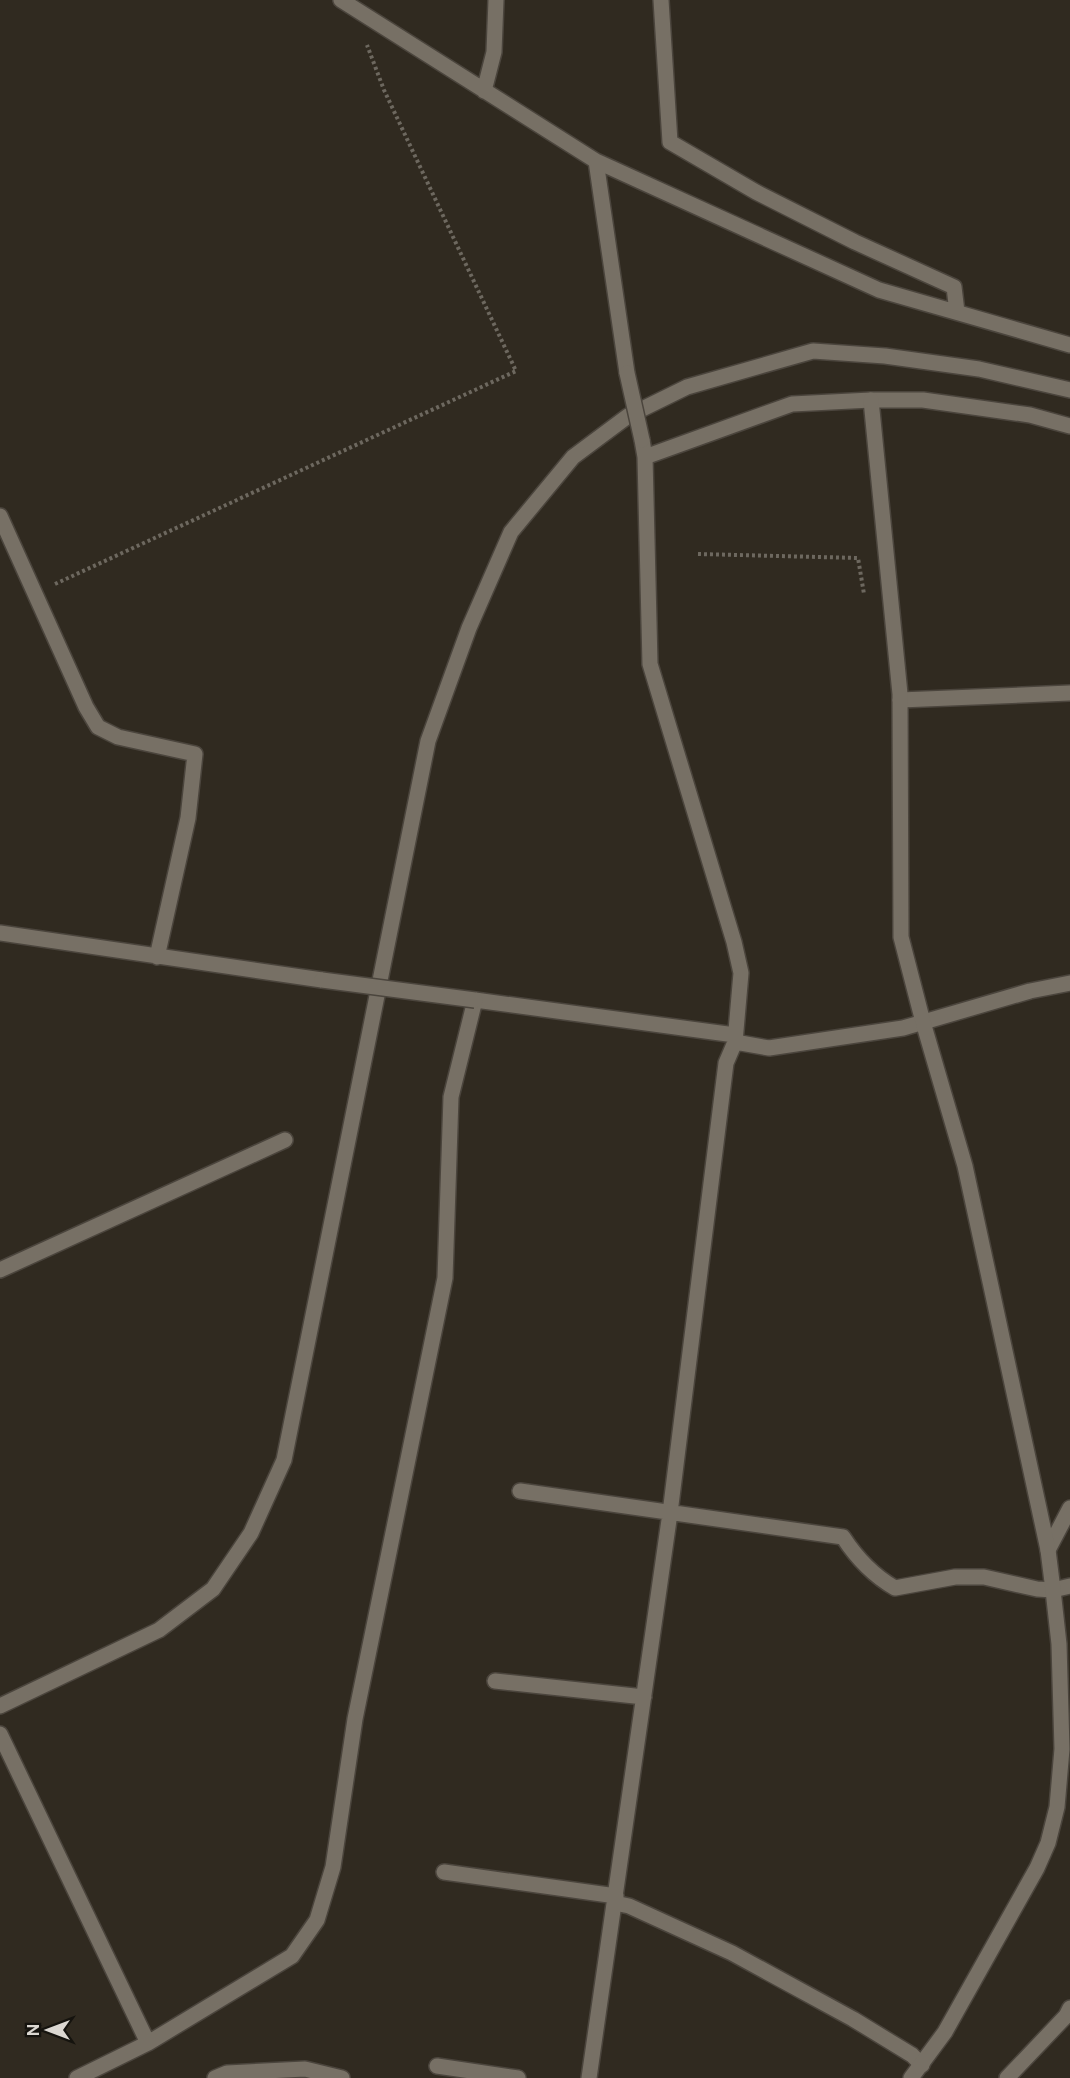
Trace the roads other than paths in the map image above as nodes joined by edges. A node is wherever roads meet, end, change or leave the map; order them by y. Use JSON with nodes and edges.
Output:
{"nodes":[{"id":1,"x":341,"y":0,"type":"edge"},
{"id":2,"x":496,"y":0,"type":"edge"},
{"id":3,"x":661,"y":0,"type":"edge"},
{"id":4,"x":484,"y":91,"type":"junction"},
{"id":5,"x":596,"y":161,"type":"junction"},
{"id":6,"x":957,"y":312,"type":"junction"},
{"id":7,"x":1070,"y":345,"type":"edge"},
{"id":8,"x":1070,"y":390,"type":"edge"},
{"id":9,"x":871,"y":400,"type":"junction"},
{"id":10,"x":1070,"y":426,"type":"edge"},
{"id":11,"x":645,"y":457,"type":"junction"},
{"id":12,"x":0,"y":516,"type":"edge"},
{"id":13,"x":1070,"y":693,"type":"edge"},
{"id":14,"x":900,"y":700,"type":"junction"},
{"id":15,"x":0,"y":933,"type":"edge"},
{"id":16,"x":157,"y":957,"type":"junction"},
{"id":17,"x":1070,"y":983,"type":"edge"},
{"id":18,"x":475,"y":1000,"type":"junction"},
{"id":19,"x":923,"y":1022,"type":"junction"},
{"id":20,"x":735,"y":1039,"type":"junction"},
{"id":21,"x":285,"y":1140,"type":"dead end"},
{"id":22,"x":0,"y":1270,"type":"edge"},
{"id":23,"x":520,"y":1491,"type":"dead end"},
{"id":24,"x":1070,"y":1508,"type":"edge"},
{"id":25,"x":670,"y":1513,"type":"junction"},
{"id":26,"x":1048,"y":1550,"type":"junction"},
{"id":27,"x":1070,"y":1586,"type":"edge"},
{"id":28,"x":1053,"y":1590,"type":"junction"},
{"id":29,"x":495,"y":1681,"type":"dead end"},
{"id":30,"x":644,"y":1697,"type":"junction"},
{"id":31,"x":0,"y":1706,"type":"edge"},
{"id":32,"x":0,"y":1734,"type":"edge"},
{"id":33,"x":1066,"y":1750,"type":"edge"},
{"id":34,"x":444,"y":1872,"type":"dead end"},
{"id":35,"x":615,"y":1900,"type":"junction"},
{"id":36,"x":1070,"y":2008,"type":"edge"},
{"id":37,"x":148,"y":2043,"type":"junction"},
{"id":38,"x":922,"y":2065,"type":"junction"},
{"id":39,"x":437,"y":2066,"type":"dead end"},
{"id":40,"x":77,"y":2078,"type":"edge"},
{"id":41,"x":215,"y":2078,"type":"edge"},
{"id":42,"x":342,"y":2078,"type":"edge"},
{"id":43,"x":518,"y":2078,"type":"edge"},
{"id":44,"x":589,"y":2078,"type":"edge"},
{"id":45,"x":911,"y":2078,"type":"edge"},
{"id":46,"x":1007,"y":2078,"type":"edge"}],
"edges":[{"from":1,"to":4,"type":"street"},
{"from":2,"to":4,"type":"street"},
{"from":3,"to":6,"type":"street"},
{"from":4,"to":5,"type":"street"},
{"from":5,"to":6,"type":"street"},
{"from":5,"to":11,"type":"street","bridge":true},
{"from":6,"to":7,"type":"street"},
{"from":8,"to":31,"type":"street"},
{"from":9,"to":10,"type":"street"},
{"from":9,"to":11,"type":"street"},
{"from":9,"to":14,"type":"street"},
{"from":11,"to":20,"type":"street"},
{"from":12,"to":16,"type":"street"},
{"from":13,"to":14,"type":"street"},
{"from":14,"to":19,"type":"street"},
{"from":15,"to":16,"type":"street"},
{"from":16,"to":18,"type":"street","bridge":true},
{"from":17,"to":19,"type":"street"},
{"from":18,"to":20,"type":"street"},
{"from":18,"to":37,"type":"street"},
{"from":19,"to":20,"type":"street"},
{"from":19,"to":26,"type":"street"},
{"from":20,"to":25,"type":"street"},
{"from":21,"to":22,"type":"street"},
{"from":23,"to":25,"type":"street"},
{"from":24,"to":26,"type":"street"},
{"from":25,"to":28,"type":"street"},
{"from":25,"to":30,"type":"street"},
{"from":26,"to":28,"type":"street"},
{"from":27,"to":28,"type":"street"},
{"from":28,"to":33,"type":"street"},
{"from":29,"to":30,"type":"street"},
{"from":30,"to":35,"type":"street"},
{"from":32,"to":37,"type":"street"},
{"from":33,"to":38,"type":"street"},
{"from":34,"to":35,"type":"street"},
{"from":35,"to":38,"type":"street"},
{"from":35,"to":44,"type":"street"},
{"from":36,"to":46,"type":"street"},
{"from":37,"to":40,"type":"street"},
{"from":38,"to":45,"type":"street"},
{"from":39,"to":43,"type":"street"},
{"from":41,"to":42,"type":"street"}]}
